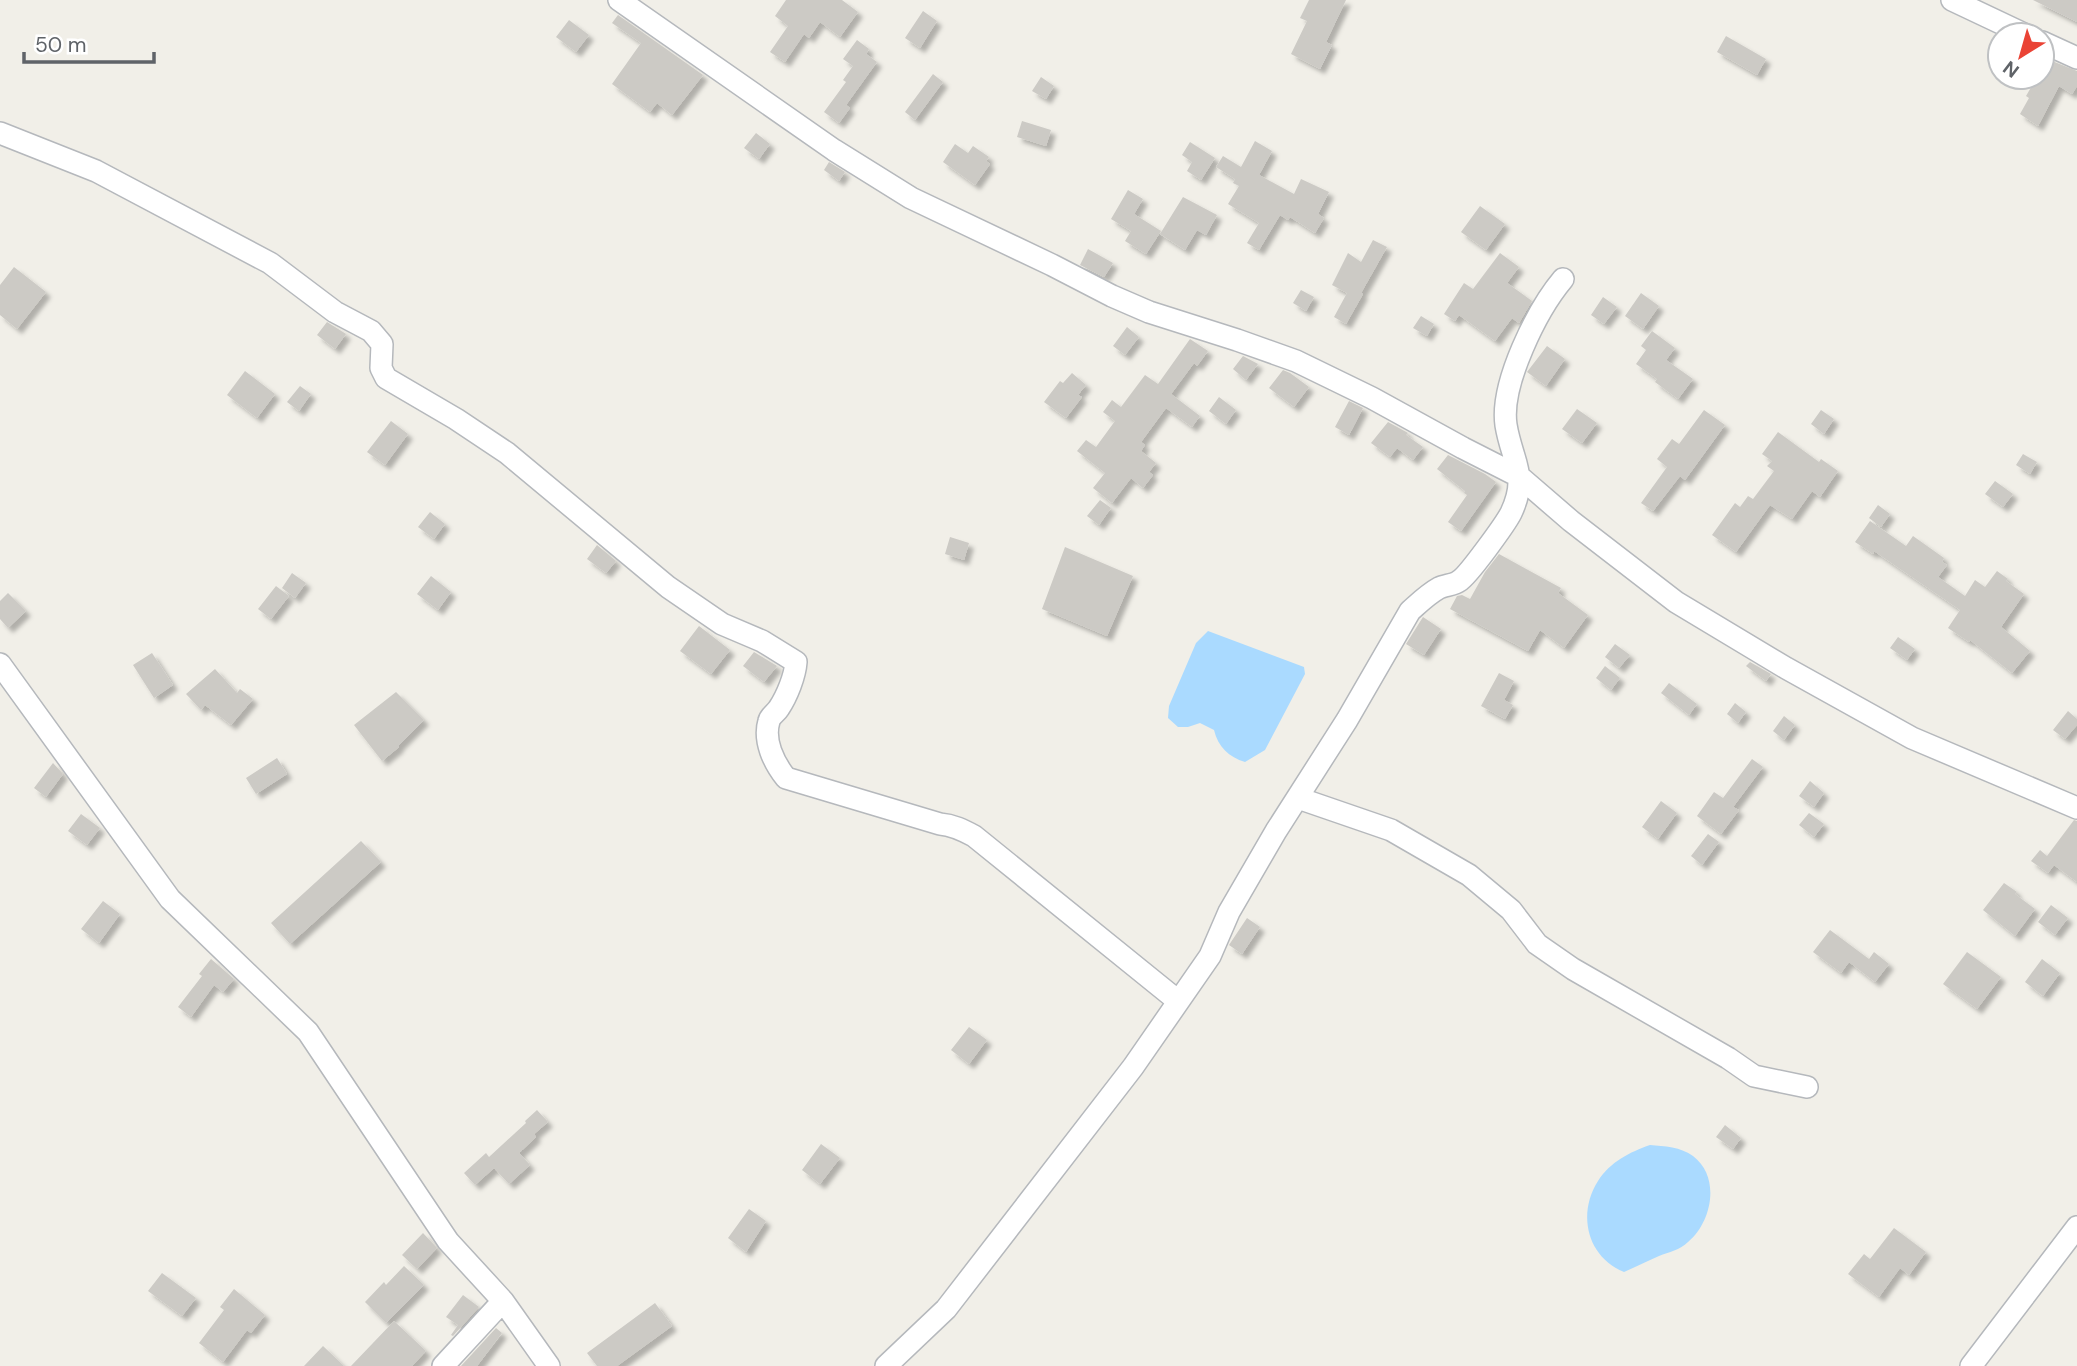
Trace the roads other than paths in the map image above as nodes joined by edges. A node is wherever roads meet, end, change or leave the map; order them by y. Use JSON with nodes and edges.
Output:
{"nodes":[{"id":1,"x":619,"y":0,"type":"edge"},
{"id":2,"x":1952,"y":0,"type":"edge"},
{"id":3,"x":1996,"y":21,"type":"edge"},
{"id":4,"x":2056,"y":48,"type":"edge"},
{"id":5,"x":2077,"y":58,"type":"edge"},
{"id":6,"x":0,"y":133,"type":"edge"},
{"id":7,"x":1563,"y":279,"type":"dead end"},
{"id":8,"x":1520,"y":478,"type":"junction"},
{"id":9,"x":0,"y":664,"type":"edge"},
{"id":10,"x":1298,"y":798,"type":"junction"},
{"id":11,"x":2077,"y":808,"type":"edge"},
{"id":12,"x":1178,"y":1001,"type":"junction"},
{"id":13,"x":1807,"y":1087,"type":"dead end"},
{"id":14,"x":2077,"y":1227,"type":"edge"},
{"id":15,"x":503,"y":1300,"type":"junction"},
{"id":16,"x":443,"y":1366,"type":"edge"},
{"id":17,"x":548,"y":1366,"type":"edge"},
{"id":18,"x":886,"y":1366,"type":"edge"},
{"id":19,"x":1970,"y":1366,"type":"edge"}],
"edges":[{"from":1,"to":8,"type":"street"},
{"from":2,"to":3,"type":"street"},
{"from":4,"to":5,"type":"street"},
{"from":6,"to":12,"type":"street"},
{"from":7,"to":8,"type":"street"},
{"from":8,"to":10,"type":"street"},
{"from":8,"to":11,"type":"street"},
{"from":9,"to":15,"type":"street"},
{"from":10,"to":12,"type":"street"},
{"from":10,"to":13,"type":"street"},
{"from":12,"to":18,"type":"street"},
{"from":14,"to":19,"type":"street"},
{"from":15,"to":16,"type":"street"},
{"from":15,"to":17,"type":"street"}]}
